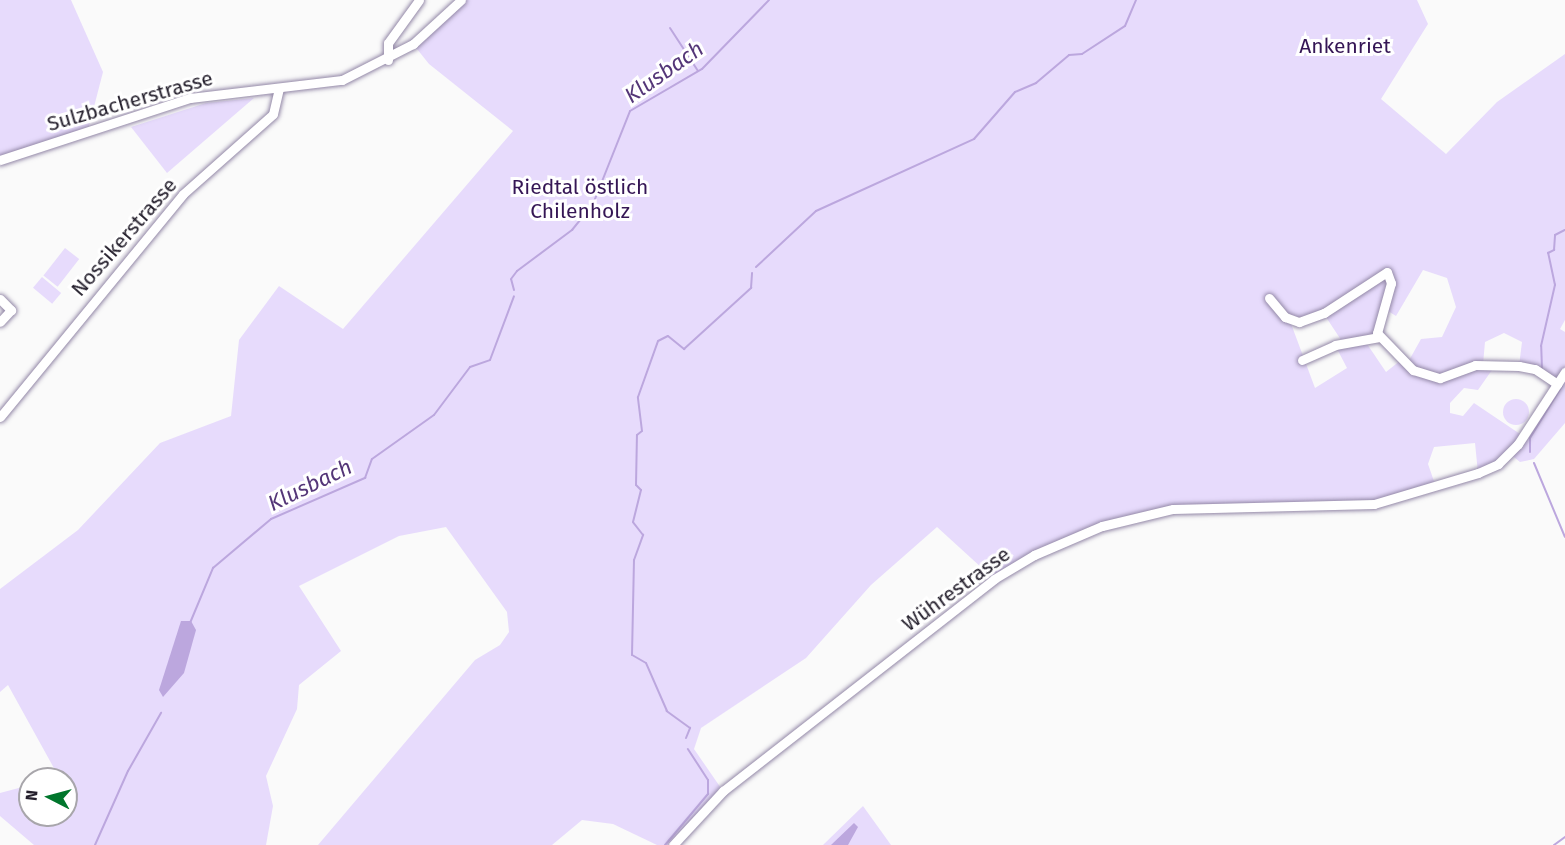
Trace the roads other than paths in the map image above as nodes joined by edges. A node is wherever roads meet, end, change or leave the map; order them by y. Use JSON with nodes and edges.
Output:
{"nodes":[{"id":1,"x":419,"y":0,"type":"edge"},
{"id":2,"x":461,"y":0,"type":"edge"},
{"id":3,"x":388,"y":60,"type":"junction"},
{"id":4,"x":279,"y":89,"type":"junction"},
{"id":5,"x":0,"y":159,"type":"edge"},
{"id":6,"x":1269,"y":298,"type":"dead end"},
{"id":7,"x":0,"y":299,"type":"edge"},
{"id":8,"x":0,"y":322,"type":"edge"},
{"id":9,"x":1379,"y":337,"type":"junction"},
{"id":10,"x":1302,"y":360,"type":"dead end"},
{"id":11,"x":1565,"y":372,"type":"edge"},
{"id":12,"x":1557,"y":384,"type":"junction"},
{"id":13,"x":0,"y":417,"type":"edge"},
{"id":14,"x":673,"y":845,"type":"edge"}],
"edges":[{"from":1,"to":3,"type":"street"},
{"from":2,"to":3,"type":"street","name":"Sulzbacherstrasse"},
{"from":3,"to":4,"type":"street","name":"Sulzbacherstrasse"},
{"from":4,"to":5,"type":"street","name":"Sulzbacherstrasse"},
{"from":4,"to":13,"type":"street","name":"Nossikerstrasse"},
{"from":6,"to":9,"type":"street"},
{"from":7,"to":8,"type":"street"},
{"from":9,"to":10,"type":"street"},
{"from":9,"to":12,"type":"street"},
{"from":11,"to":12,"type":"street","name":"Wührestrasse"},
{"from":12,"to":14,"type":"street","name":"Wührestrasse"}]}
